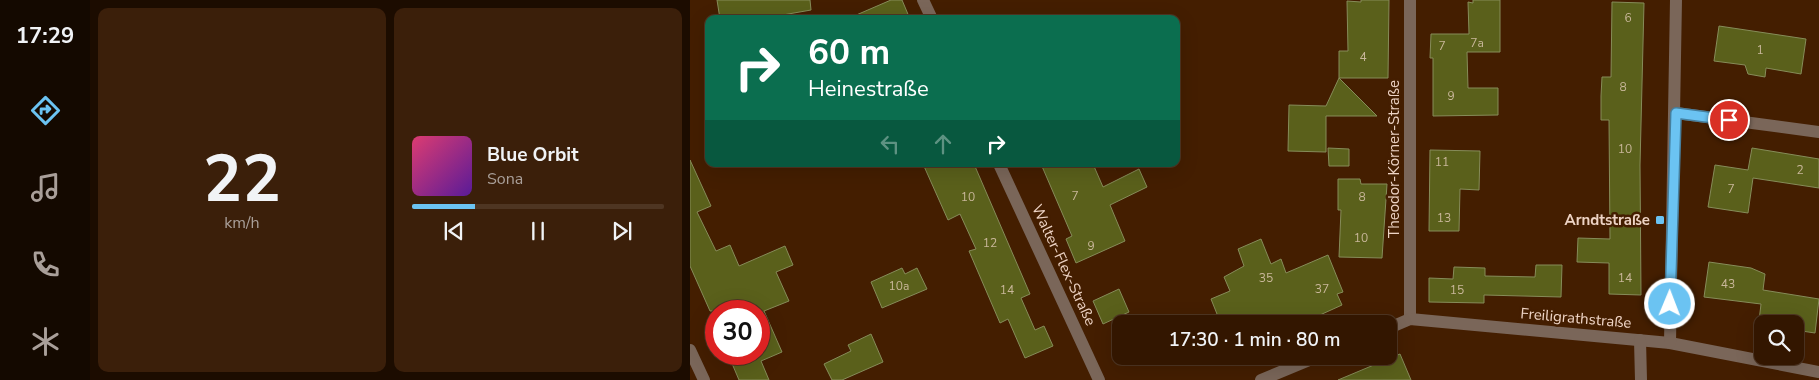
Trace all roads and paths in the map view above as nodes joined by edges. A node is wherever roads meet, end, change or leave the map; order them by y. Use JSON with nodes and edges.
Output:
{"nodes":[{"id":1,"x":923,"y":0,"type":"edge"},
{"id":2,"x":1410,"y":0,"type":"edge"},
{"id":3,"x":1676,"y":0,"type":"edge"},
{"id":4,"x":930,"y":15,"type":"edge"},
{"id":5,"x":1676,"y":113,"type":"junction"},
{"id":6,"x":1819,"y":132,"type":"edge"},
{"id":7,"x":1000,"y":167,"type":"edge"},
{"id":8,"x":1410,"y":319,"type":"junction"},
{"id":9,"x":1397,"y":325,"type":"edge"},
{"id":10,"x":1640,"y":340,"type":"junction"},
{"id":11,"x":1670,"y":343,"type":"junction"},
{"id":12,"x":690,"y":350,"type":"edge"},
{"id":13,"x":1296,"y":365,"type":"edge"},
{"id":14,"x":1819,"y":372,"type":"edge"},
{"id":15,"x":704,"y":380,"type":"edge"},
{"id":16,"x":1099,"y":380,"type":"edge"},
{"id":17,"x":1260,"y":380,"type":"edge"},
{"id":18,"x":1641,"y":380,"type":"edge"}],
"edges":[{"from":1,"to":4,"type":"street"},
{"from":2,"to":8,"type":"street","name":"Theodor-Körner-Straße"},
{"from":3,"to":5,"type":"street"},
{"from":5,"to":6,"type":"street"},
{"from":5,"to":11,"type":"street"},
{"from":7,"to":16,"type":"street","name":"Walter-Flex-Straße"},
{"from":8,"to":9,"type":"street","name":"Freiligrathstraße"},
{"from":8,"to":10,"type":"street","name":"Freiligrathstraße"},
{"from":10,"to":11,"type":"street","name":"Freiligrathstraße"},
{"from":10,"to":18,"type":"street"},
{"from":11,"to":14,"type":"street","name":"Freiligrathstraße"},
{"from":12,"to":15,"type":"street"},
{"from":13,"to":17,"type":"street"}]}
